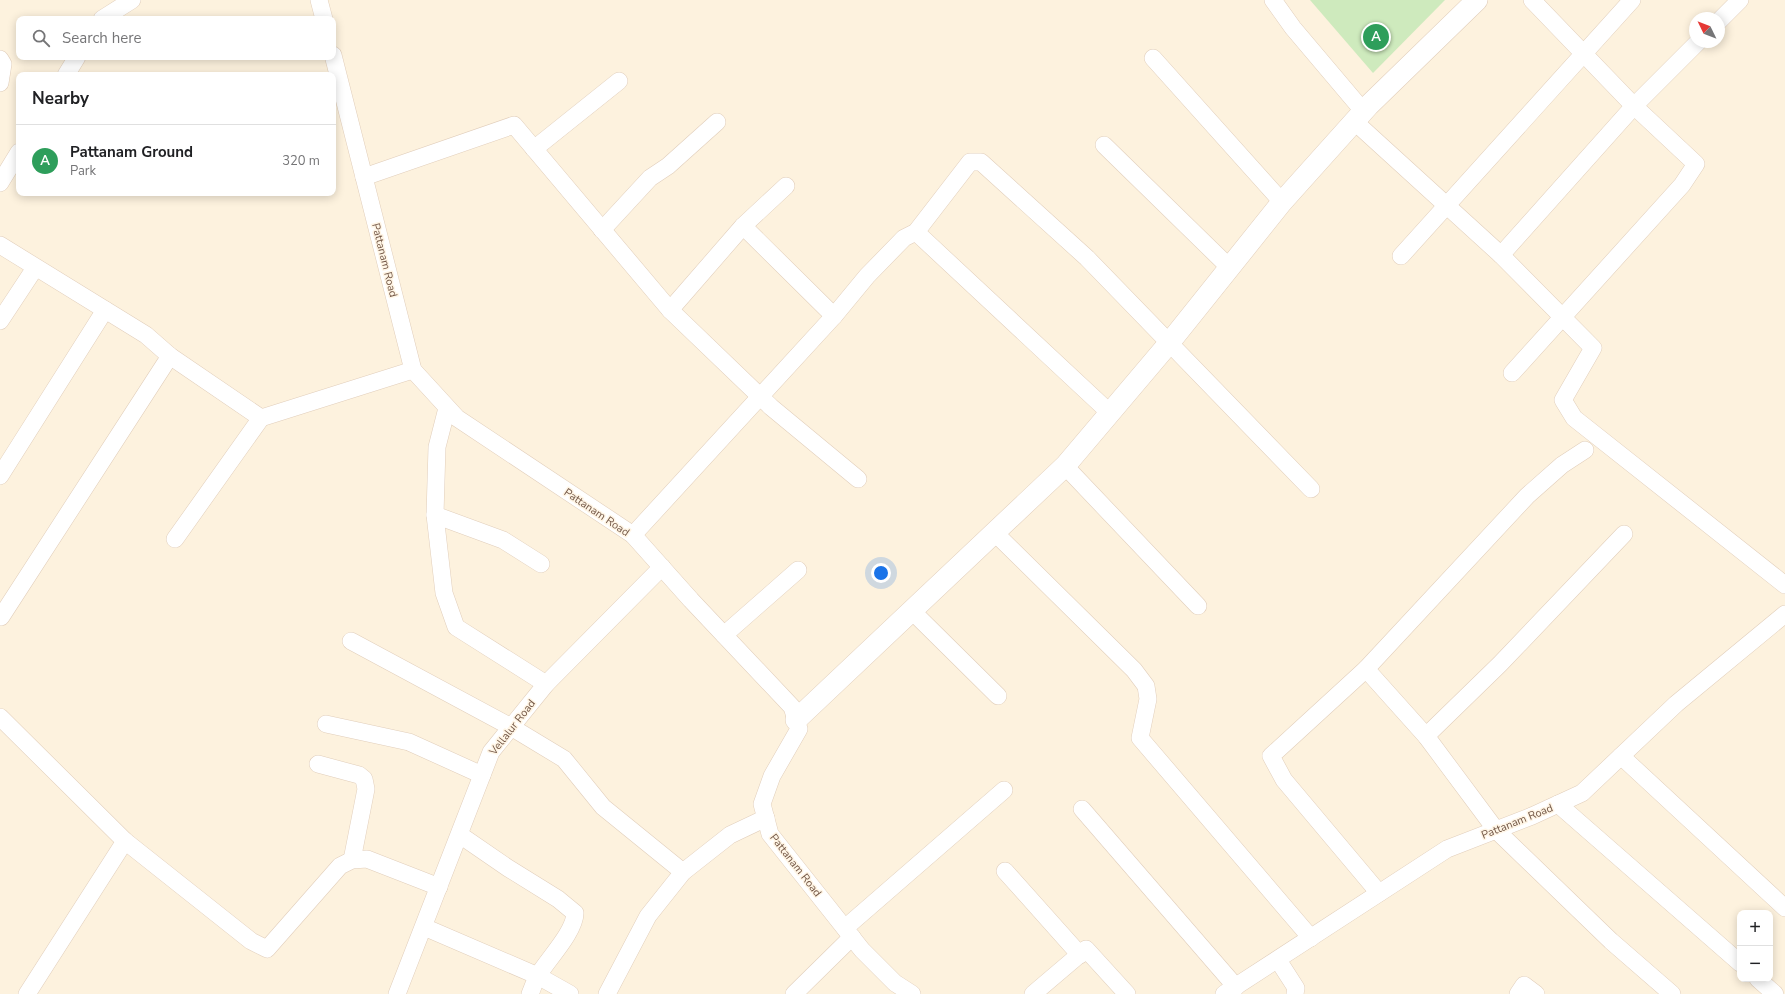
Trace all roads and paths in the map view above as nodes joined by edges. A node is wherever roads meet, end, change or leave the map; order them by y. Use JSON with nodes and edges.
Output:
{"nodes":[{"id":1,"x":132,"y":0,"type":"edge"},
{"id":2,"x":319,"y":0,"type":"edge"},
{"id":3,"x":1273,"y":0,"type":"edge"},
{"id":4,"x":1477,"y":0,"type":"edge"},
{"id":5,"x":1532,"y":0,"type":"edge"},
{"id":6,"x":1632,"y":0,"type":"edge"},
{"id":7,"x":1740,"y":0,"type":"edge"},
{"id":8,"x":1725,"y":15,"type":"edge"},
{"id":9,"x":107,"y":16,"type":"edge"},
{"id":10,"x":323,"y":16,"type":"edge"},
{"id":11,"x":1692,"y":48,"type":"edge"},
{"id":12,"x":1584,"y":54,"type":"junction"},
{"id":13,"x":1153,"y":58,"type":"dead end"},
{"id":14,"x":0,"y":59,"type":"edge"},
{"id":15,"x":75,"y":60,"type":"edge"},
{"id":16,"x":334,"y":60,"type":"edge"},
{"id":17,"x":68,"y":72,"type":"edge"},
{"id":18,"x":619,"y":81,"type":"dead end"},
{"id":19,"x":0,"y":83,"type":"edge"},
{"id":20,"x":1634,"y":106,"type":"junction"},
{"id":21,"x":1359,"y":117,"type":"junction"},
{"id":22,"x":717,"y":122,"type":"dead end"},
{"id":23,"x":1104,"y":145,"type":"dead end"},
{"id":24,"x":534,"y":149,"type":"junction"},
{"id":25,"x":16,"y":157,"type":"edge"},
{"id":26,"x":364,"y":177,"type":"junction"},
{"id":27,"x":0,"y":183,"type":"edge"},
{"id":28,"x":786,"y":186,"type":"dead end"},
{"id":29,"x":1282,"y":202,"type":"junction"},
{"id":30,"x":1446,"y":205,"type":"junction"},
{"id":31,"x":743,"y":226,"type":"junction"},
{"id":32,"x":602,"y":230,"type":"junction"},
{"id":33,"x":916,"y":232,"type":"junction"},
{"id":34,"x":0,"y":245,"type":"edge"},
{"id":35,"x":1501,"y":255,"type":"junction"},
{"id":36,"x":1401,"y":256,"type":"dead end"},
{"id":37,"x":35,"y":268,"type":"junction"},
{"id":38,"x":1230,"y":268,"type":"junction"},
{"id":39,"x":105,"y":310,"type":"junction"},
{"id":40,"x":670,"y":310,"type":"junction"},
{"id":41,"x":834,"y":316,"type":"junction"},
{"id":42,"x":1563,"y":317,"type":"junction"},
{"id":43,"x":0,"y":321,"type":"edge"},
{"id":44,"x":1170,"y":342,"type":"junction"},
{"id":45,"x":170,"y":356,"type":"junction"},
{"id":46,"x":413,"y":370,"type":"junction"},
{"id":47,"x":1512,"y":373,"type":"dead end"},
{"id":48,"x":760,"y":395,"type":"junction"},
{"id":49,"x":447,"y":408,"type":"junction"},
{"id":50,"x":1110,"y":412,"type":"junction"},
{"id":51,"x":261,"y":418,"type":"junction"},
{"id":52,"x":1584,"y":450,"type":"dead end"},
{"id":53,"x":1065,"y":466,"type":"junction"},
{"id":54,"x":0,"y":476,"type":"edge"},
{"id":55,"x":858,"y":479,"type":"dead end"},
{"id":56,"x":1311,"y":490,"type":"dead end"},
{"id":57,"x":435,"y":515,"type":"junction"},
{"id":58,"x":994,"y":532,"type":"junction"},
{"id":59,"x":1624,"y":534,"type":"dead end"},
{"id":60,"x":633,"y":535,"type":"junction"},
{"id":61,"x":175,"y":539,"type":"dead end"},
{"id":62,"x":541,"y":564,"type":"dead end"},
{"id":63,"x":662,"y":567,"type":"junction"},
{"id":64,"x":798,"y":570,"type":"dead end"},
{"id":65,"x":1785,"y":585,"type":"edge"},
{"id":66,"x":1198,"y":606,"type":"dead end"},
{"id":67,"x":912,"y":611,"type":"junction"},
{"id":68,"x":1785,"y":614,"type":"edge"},
{"id":69,"x":1,"y":617,"type":"edge"},
{"id":70,"x":724,"y":635,"type":"junction"},
{"id":71,"x":352,"y":641,"type":"dead end"},
{"id":72,"x":1366,"y":669,"type":"junction"},
{"id":73,"x":546,"y":684,"type":"junction"},
{"id":74,"x":998,"y":696,"type":"dead end"},
{"id":75,"x":0,"y":717,"type":"edge"},
{"id":76,"x":796,"y":720,"type":"junction"},
{"id":77,"x":326,"y":724,"type":"dead end"},
{"id":78,"x":511,"y":727,"type":"junction"},
{"id":79,"x":1426,"y":736,"type":"junction"},
{"id":80,"x":1621,"y":756,"type":"junction"},
{"id":81,"x":318,"y":764,"type":"dead end"},
{"id":82,"x":482,"y":775,"type":"junction"},
{"id":83,"x":1004,"y":790,"type":"dead end"},
{"id":84,"x":1558,"y":804,"type":"junction"},
{"id":85,"x":1082,"y":809,"type":"dead end"},
{"id":86,"x":766,"y":818,"type":"junction"},
{"id":87,"x":1496,"y":830,"type":"junction"},
{"id":88,"x":460,"y":835,"type":"junction"},
{"id":89,"x":125,"y":841,"type":"junction"},
{"id":90,"x":352,"y":860,"type":"junction"},
{"id":91,"x":683,"y":872,"type":"junction"},
{"id":92,"x":1005,"y":872,"type":"dead end"},
{"id":93,"x":439,"y":887,"type":"junction"},
{"id":94,"x":1379,"y":893,"type":"junction"},
{"id":95,"x":1785,"y":908,"type":"edge"},
{"id":96,"x":424,"y":927,"type":"junction"},
{"id":97,"x":848,"y":933,"type":"junction"},
{"id":98,"x":1312,"y":938,"type":"junction"},
{"id":99,"x":1080,"y":954,"type":"junction"},
{"id":100,"x":1278,"y":960,"type":"junction"},
{"id":101,"x":1737,"y":960,"type":"edge"},
{"id":102,"x":538,"y":976,"type":"junction"},
{"id":103,"x":1762,"y":982,"type":"edge"},
{"id":104,"x":1230,"y":990,"type":"edge"},
{"id":105,"x":908,"y":993,"type":"edge"},
{"id":106,"x":27,"y":994,"type":"edge"},
{"id":107,"x":397,"y":994,"type":"edge"},
{"id":108,"x":530,"y":994,"type":"edge"},
{"id":109,"x":570,"y":994,"type":"edge"},
{"id":110,"x":607,"y":994,"type":"edge"},
{"id":111,"x":794,"y":994,"type":"edge"},
{"id":112,"x":1033,"y":994,"type":"edge"},
{"id":113,"x":1127,"y":994,"type":"edge"},
{"id":114,"x":1295,"y":994,"type":"edge"},
{"id":115,"x":1518,"y":994,"type":"edge"},
{"id":116,"x":1536,"y":994,"type":"edge"},
{"id":117,"x":1672,"y":994,"type":"edge"},
{"id":118,"x":1776,"y":994,"type":"edge"}],
"edges":[{"from":1,"to":9,"type":"street"},
{"from":2,"to":10,"type":"street"},
{"from":3,"to":21,"type":"street"},
{"from":4,"to":21,"type":"street"},
{"from":5,"to":12,"type":"street"},
{"from":6,"to":12,"type":"street"},
{"from":7,"to":8,"type":"street"},
{"from":11,"to":20,"type":"street"},
{"from":12,"to":20,"type":"street"},
{"from":12,"to":30,"type":"street"},
{"from":13,"to":29,"type":"street"},
{"from":14,"to":19,"type":"street"},
{"from":15,"to":17,"type":"street"},
{"from":16,"to":26,"type":"street","name":"Pattanam Road"},
{"from":18,"to":24,"type":"street"},
{"from":20,"to":35,"type":"street"},
{"from":20,"to":42,"type":"street"},
{"from":21,"to":29,"type":"street"},
{"from":21,"to":30,"type":"street"},
{"from":22,"to":32,"type":"street"},
{"from":23,"to":38,"type":"street"},
{"from":24,"to":26,"type":"street"},
{"from":24,"to":32,"type":"street"},
{"from":25,"to":27,"type":"street"},
{"from":26,"to":46,"type":"street","name":"Pattanam Road"},
{"from":28,"to":31,"type":"street"},
{"from":29,"to":38,"type":"street"},
{"from":30,"to":35,"type":"street"},
{"from":30,"to":36,"type":"street"},
{"from":31,"to":40,"type":"street"},
{"from":31,"to":41,"type":"street"},
{"from":32,"to":40,"type":"street"},
{"from":33,"to":41,"type":"street"},
{"from":33,"to":44,"type":"street"},
{"from":33,"to":50,"type":"street"},
{"from":34,"to":37,"type":"street"},
{"from":35,"to":42,"type":"street"},
{"from":37,"to":39,"type":"street"},
{"from":37,"to":43,"type":"street"},
{"from":38,"to":44,"type":"street"},
{"from":39,"to":45,"type":"street"},
{"from":39,"to":54,"type":"street"},
{"from":40,"to":48,"type":"street"},
{"from":41,"to":48,"type":"street"},
{"from":42,"to":47,"type":"street"},
{"from":42,"to":65,"type":"street"},
{"from":44,"to":50,"type":"street"},
{"from":44,"to":56,"type":"street"},
{"from":45,"to":51,"type":"street"},
{"from":45,"to":69,"type":"street"},
{"from":46,"to":49,"type":"street","name":"Pattanam Road"},
{"from":46,"to":51,"type":"street"},
{"from":48,"to":55,"type":"street"},
{"from":48,"to":60,"type":"street"},
{"from":49,"to":57,"type":"street"},
{"from":49,"to":60,"type":"street","name":"Pattanam Road"},
{"from":50,"to":53,"type":"street"},
{"from":51,"to":61,"type":"street"},
{"from":52,"to":72,"type":"street"},
{"from":53,"to":58,"type":"street"},
{"from":53,"to":66,"type":"street"},
{"from":57,"to":62,"type":"street"},
{"from":57,"to":73,"type":"street"},
{"from":58,"to":67,"type":"street"},
{"from":58,"to":98,"type":"street"},
{"from":59,"to":79,"type":"street"},
{"from":60,"to":63,"type":"street","name":"Pattanam Road"},
{"from":63,"to":70,"type":"street","name":"Pattanam Road"},
{"from":63,"to":73,"type":"street","name":"Vellalur Road"},
{"from":64,"to":70,"type":"street"},
{"from":67,"to":74,"type":"street"},
{"from":67,"to":76,"type":"street"},
{"from":68,"to":80,"type":"street","name":"Pattanam Road"},
{"from":70,"to":76,"type":"street","name":"Pattanam Road"},
{"from":71,"to":78,"type":"street"},
{"from":72,"to":79,"type":"street"},
{"from":72,"to":94,"type":"street"},
{"from":73,"to":78,"type":"street","name":"Vellalur Road"},
{"from":75,"to":89,"type":"street"},
{"from":76,"to":86,"type":"street","name":"Pattanam Road"},
{"from":77,"to":82,"type":"street"},
{"from":78,"to":82,"type":"street","name":"Vellalur Road"},
{"from":78,"to":91,"type":"street"},
{"from":79,"to":87,"type":"street"},
{"from":80,"to":84,"type":"street","name":"Pattanam Road"},
{"from":80,"to":95,"type":"street"},
{"from":81,"to":90,"type":"street"},
{"from":82,"to":88,"type":"street","name":"Vellalur Road"},
{"from":83,"to":97,"type":"street"},
{"from":84,"to":87,"type":"street","name":"Pattanam Road"},
{"from":84,"to":101,"type":"street"},
{"from":85,"to":104,"type":"street"},
{"from":86,"to":91,"type":"street"},
{"from":86,"to":97,"type":"street","name":"Pattanam Road"},
{"from":87,"to":94,"type":"street","name":"Pattanam Road"},
{"from":87,"to":117,"type":"street"},
{"from":88,"to":93,"type":"street","name":"Vellalur Road"},
{"from":88,"to":102,"type":"street"},
{"from":89,"to":90,"type":"street"},
{"from":89,"to":106,"type":"street"},
{"from":90,"to":93,"type":"street"},
{"from":91,"to":110,"type":"street"},
{"from":92,"to":99,"type":"street"},
{"from":93,"to":96,"type":"street","name":"Vellalur Road"},
{"from":94,"to":98,"type":"street","name":"Pattanam Road"},
{"from":96,"to":102,"type":"street"},
{"from":96,"to":107,"type":"street","name":"Vellalur Road"},
{"from":97,"to":105,"type":"street","name":"Pattanam Road"},
{"from":97,"to":111,"type":"street"},
{"from":98,"to":100,"type":"street","name":"Pattanam Road"},
{"from":99,"to":112,"type":"street"},
{"from":99,"to":113,"type":"street"},
{"from":100,"to":104,"type":"street","name":"Pattanam Road"},
{"from":100,"to":114,"type":"street"},
{"from":102,"to":108,"type":"street"},
{"from":102,"to":109,"type":"street"},
{"from":103,"to":118,"type":"street"},
{"from":115,"to":116,"type":"street"}]}
